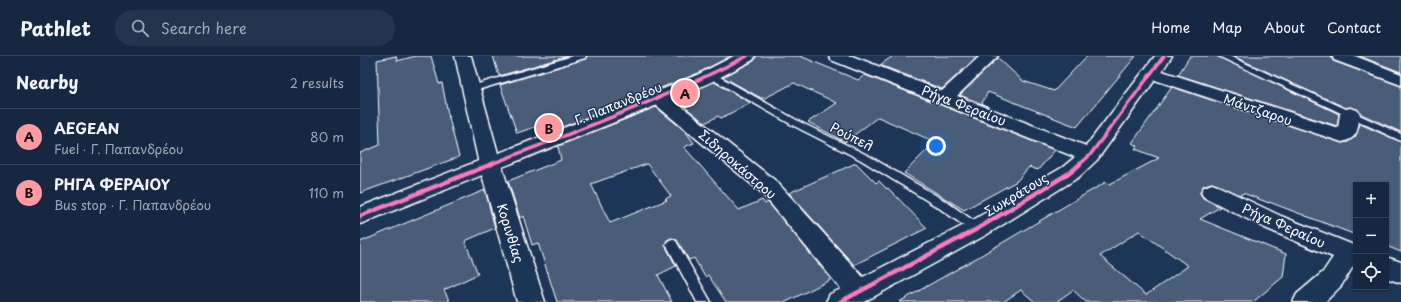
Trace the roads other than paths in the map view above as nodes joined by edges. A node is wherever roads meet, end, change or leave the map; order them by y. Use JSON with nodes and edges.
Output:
{"nodes":[{"id":1,"x":463,"y":56,"type":"edge"},
{"id":2,"x":582,"y":56,"type":"edge"},
{"id":3,"x":747,"y":56,"type":"edge"},
{"id":4,"x":837,"y":56,"type":"edge"},
{"id":5,"x":886,"y":56,"type":"edge"},
{"id":6,"x":990,"y":56,"type":"edge"},
{"id":7,"x":1164,"y":56,"type":"edge"},
{"id":8,"x":1222,"y":56,"type":"edge"},
{"id":9,"x":1340,"y":56,"type":"edge"},
{"id":10,"x":868,"y":68,"type":"junction"},
{"id":11,"x":1150,"y":73,"type":"junction"},
{"id":12,"x":711,"y":75,"type":"junction"},
{"id":13,"x":1401,"y":80,"type":"edge"},
{"id":14,"x":471,"y":89,"type":"junction"},
{"id":15,"x":658,"y":97,"type":"junction"},
{"id":16,"x":946,"y":98,"type":"junction"},
{"id":17,"x":1350,"y":114,"type":"junction"},
{"id":18,"x":1401,"y":138,"type":"edge"},
{"id":19,"x":1090,"y":155,"type":"junction"},
{"id":20,"x":490,"y":164,"type":"junction"},
{"id":21,"x":1212,"y":192,"type":"dead end"},
{"id":22,"x":360,"y":216,"type":"edge"},
{"id":23,"x":977,"y":229,"type":"junction"},
{"id":24,"x":672,"y":244,"type":"dead end"},
{"id":25,"x":1352,"y":254,"type":"edge"},
{"id":26,"x":1389,"y":268,"type":"edge"},
{"id":27,"x":1401,"y":273,"type":"edge"},
{"id":28,"x":849,"y":297,"type":"edge"},
{"id":29,"x":531,"y":302,"type":"edge"},
{"id":30,"x":704,"y":302,"type":"edge"},
{"id":31,"x":1307,"y":302,"type":"edge"}],
"edges":[{"from":1,"to":14,"type":"street","name":"Κορινθίας"},
{"from":2,"to":14,"type":"lane"},
{"from":3,"to":12,"type":"street","name":"Γ. Παπανδρέου"},
{"from":4,"to":10,"type":"street","name":"Ρήγα Φεραίου"},
{"from":5,"to":10,"type":"street"},
{"from":6,"to":16,"type":"street"},
{"from":7,"to":11,"type":"street","name":"Σωκράτους"},
{"from":8,"to":17,"type":"lane"},
{"from":9,"to":13,"type":"street"},
{"from":10,"to":16,"type":"street","name":"Ρήγα Φεραίου"},
{"from":11,"to":17,"type":"street","name":"Μάντζαρου"},
{"from":11,"to":19,"type":"street","name":"Σωκράτους"},
{"from":12,"to":15,"type":"street","name":"Γ. Παπανδρέου"},
{"from":12,"to":23,"type":"lane","name":"Ρούπελ"},
{"from":14,"to":20,"type":"street","name":"Κορινθίας"},
{"from":15,"to":20,"type":"street","name":"Γ. Παπανδρέου"},
{"from":15,"to":28,"type":"street","name":"Σιδηροκάστρου"},
{"from":16,"to":19,"type":"street","name":"Ρήγα Φεραίου"},
{"from":17,"to":18,"type":"lane"},
{"from":19,"to":23,"type":"street","name":"Σωκράτους"},
{"from":20,"to":22,"type":"street","name":"Γ. Παπανδρέου"},
{"from":20,"to":29,"type":"street","name":"Κορινθίας"},
{"from":21,"to":25,"type":"street","name":"Ρήγα Φεραίου"},
{"from":23,"to":28,"type":"street","name":"Σωκράτους"},
{"from":24,"to":30,"type":"lane"},
{"from":25,"to":31,"type":"street"},
{"from":26,"to":27,"type":"street"}]}
